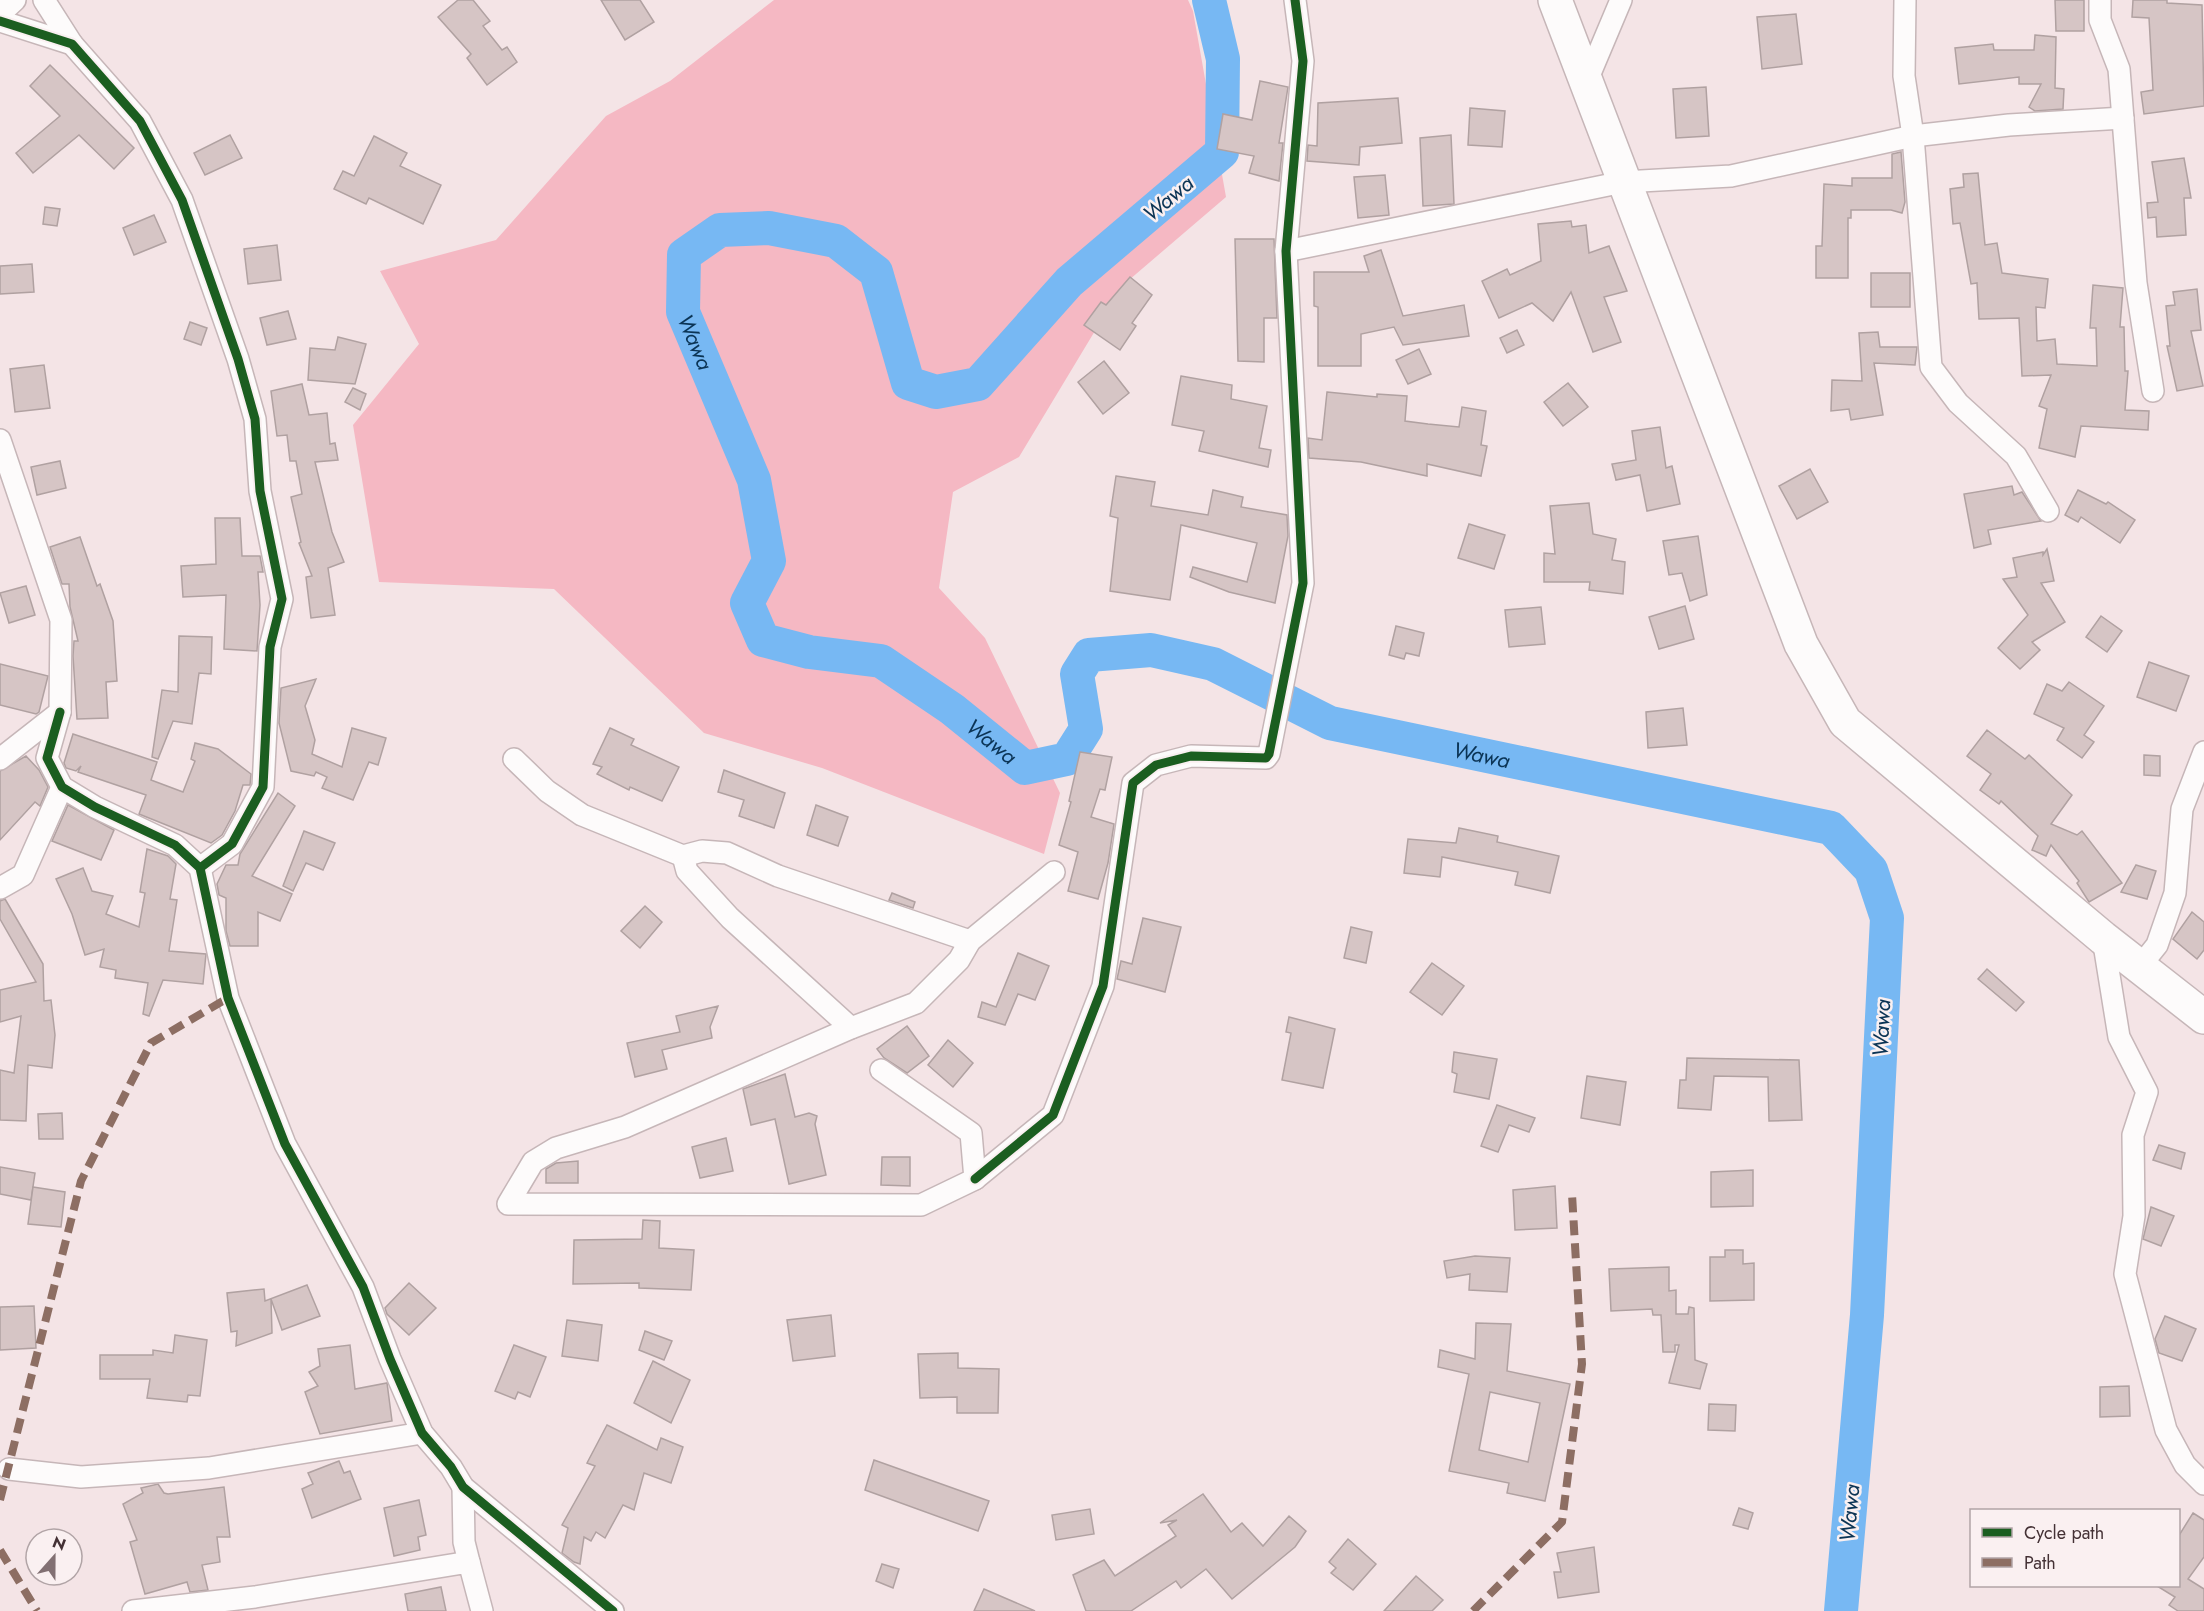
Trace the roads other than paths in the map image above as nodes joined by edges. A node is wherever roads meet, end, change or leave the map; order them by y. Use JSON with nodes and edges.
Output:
{"nodes":[{"id":1,"x":15,"y":0,"type":"edge"},
{"id":2,"x":44,"y":0,"type":"edge"},
{"id":3,"x":1295,"y":0,"type":"edge"},
{"id":4,"x":1555,"y":0,"type":"edge"},
{"id":5,"x":1621,"y":0,"type":"edge"},
{"id":6,"x":1905,"y":0,"type":"edge"},
{"id":7,"x":2100,"y":0,"type":"edge"},
{"id":8,"x":0,"y":14,"type":"edge"},
{"id":9,"x":0,"y":21,"type":"edge"},
{"id":10,"x":72,"y":44,"type":"junction"},
{"id":11,"x":1586,"y":83,"type":"junction"},
{"id":12,"x":2123,"y":118,"type":"junction"},
{"id":13,"x":1913,"y":136,"type":"junction"},
{"id":14,"x":1623,"y":182,"type":"junction"},
{"id":15,"x":1286,"y":251,"type":"junction"},
{"id":16,"x":2153,"y":391,"type":"dead end"},
{"id":17,"x":0,"y":440,"type":"edge"},
{"id":18,"x":2048,"y":511,"type":"dead end"},
{"id":19,"x":60,"y":712,"type":"junction"},
{"id":20,"x":2204,"y":752,"type":"edge"},
{"id":21,"x":0,"y":759,"type":"edge"},
{"id":22,"x":514,"y":759,"type":"dead end"},
{"id":23,"x":63,"y":787,"type":"junction"},
{"id":24,"x":683,"y":855,"type":"junction"},
{"id":25,"x":200,"y":868,"type":"junction"},
{"id":26,"x":1054,"y":872,"type":"dead end"},
{"id":27,"x":0,"y":888,"type":"edge"},
{"id":28,"x":2103,"y":938,"type":"junction"},
{"id":29,"x":970,"y":941,"type":"junction"},
{"id":30,"x":2141,"y":966,"type":"junction"},
{"id":31,"x":2204,"y":1017,"type":"edge"},
{"id":32,"x":851,"y":1028,"type":"junction"},
{"id":33,"x":881,"y":1070,"type":"dead end"},
{"id":34,"x":975,"y":1179,"type":"junction"},
{"id":35,"x":422,"y":1433,"type":"junction"},
{"id":36,"x":9,"y":1469,"type":"dead end"},
{"id":37,"x":2204,"y":1484,"type":"edge"},
{"id":38,"x":463,"y":1487,"type":"junction"},
{"id":39,"x":469,"y":1562,"type":"junction"},
{"id":40,"x":133,"y":1611,"type":"edge"},
{"id":41,"x":482,"y":1611,"type":"edge"},
{"id":42,"x":613,"y":1611,"type":"edge"}],
"edges":[{"from":1,"to":8,"type":"street"},
{"from":2,"to":10,"type":"street"},
{"from":3,"to":15,"type":"street"},
{"from":4,"to":11,"type":"highway"},
{"from":5,"to":11,"type":"street"},
{"from":6,"to":13,"type":"street"},
{"from":7,"to":12,"type":"street"},
{"from":9,"to":10,"type":"street"},
{"from":10,"to":25,"type":"street"},
{"from":11,"to":14,"type":"highway"},
{"from":12,"to":13,"type":"street"},
{"from":12,"to":16,"type":"street"},
{"from":13,"to":14,"type":"street"},
{"from":13,"to":18,"type":"street"},
{"from":14,"to":15,"type":"street"},
{"from":14,"to":28,"type":"highway"},
{"from":15,"to":34,"type":"street"},
{"from":17,"to":19,"type":"street"},
{"from":19,"to":21,"type":"street"},
{"from":19,"to":23,"type":"street"},
{"from":20,"to":30,"type":"street"},
{"from":22,"to":24,"type":"street"},
{"from":23,"to":25,"type":"street"},
{"from":23,"to":27,"type":"street"},
{"from":24,"to":29,"type":"street"},
{"from":24,"to":32,"type":"street"},
{"from":25,"to":35,"type":"street"},
{"from":26,"to":29,"type":"street"},
{"from":28,"to":30,"type":"highway"},
{"from":28,"to":37,"type":"street"},
{"from":29,"to":32,"type":"street"},
{"from":30,"to":31,"type":"highway"},
{"from":32,"to":34,"type":"street"},
{"from":33,"to":34,"type":"street"},
{"from":35,"to":36,"type":"street"},
{"from":35,"to":38,"type":"street"},
{"from":38,"to":39,"type":"street"},
{"from":38,"to":42,"type":"street"},
{"from":39,"to":40,"type":"street"},
{"from":39,"to":41,"type":"street"}]}
